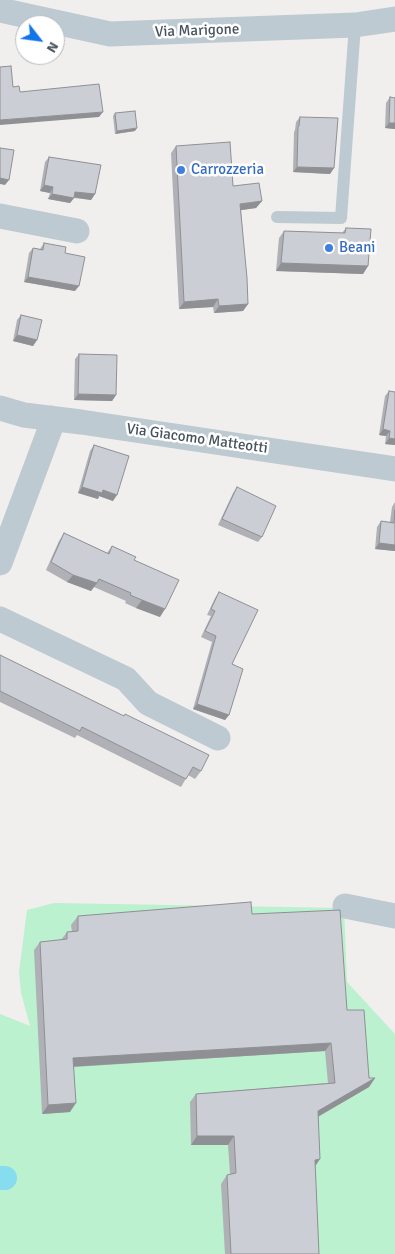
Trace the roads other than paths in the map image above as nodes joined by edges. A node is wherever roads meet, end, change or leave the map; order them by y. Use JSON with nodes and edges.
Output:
{"nodes":[{"id":1,"x":0,"y":10,"type":"edge"},
{"id":2,"x":395,"y":19,"type":"edge"},
{"id":3,"x":355,"y":25,"type":"junction"},
{"id":4,"x":0,"y":216,"type":"edge"},
{"id":5,"x":277,"y":217,"type":"dead end"},
{"id":6,"x":77,"y":231,"type":"dead end"},
{"id":7,"x":0,"y":408,"type":"edge"},
{"id":8,"x":51,"y":418,"type":"junction"},
{"id":9,"x":395,"y":469,"type":"edge"},
{"id":10,"x":0,"y":562,"type":"edge"},
{"id":11,"x":0,"y":619,"type":"edge"},
{"id":12,"x":218,"y":738,"type":"dead end"},
{"id":13,"x":345,"y":906,"type":"dead end"},
{"id":14,"x":395,"y":916,"type":"edge"}],
"edges":[{"from":1,"to":3,"type":"street","name":"Via Marigone"},
{"from":2,"to":3,"type":"street","name":"Via Marigone"},
{"from":3,"to":5,"type":"lane"},
{"from":4,"to":6,"type":"street"},
{"from":7,"to":8,"type":"street","name":"Via Giacomo Matteotti"},
{"from":8,"to":9,"type":"street","name":"Via Giacomo Matteotti"},
{"from":8,"to":10,"type":"street"},
{"from":11,"to":12,"type":"street"},
{"from":13,"to":14,"type":"street"}]}
